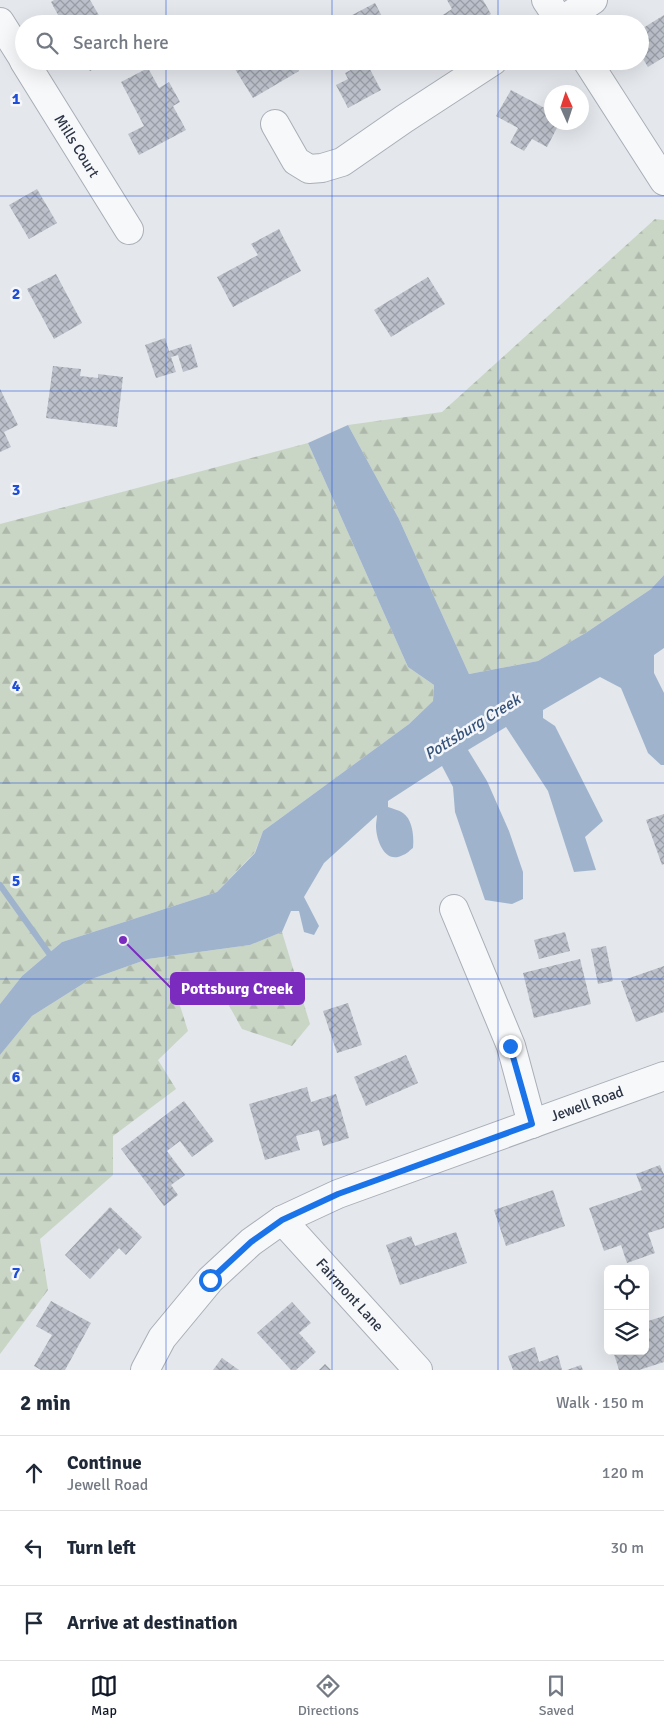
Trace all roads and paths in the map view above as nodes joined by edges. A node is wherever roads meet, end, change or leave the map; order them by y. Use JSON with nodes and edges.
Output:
{"nodes":[{"id":1,"x":593,"y":0,"type":"edge"},
{"id":2,"x":556,"y":15,"type":"edge"},
{"id":3,"x":0,"y":22,"type":"edge"},
{"id":4,"x":15,"y":46,"type":"edge"},
{"id":5,"x":30,"y":70,"type":"edge"},
{"id":6,"x":479,"y":70,"type":"edge"},
{"id":7,"x":592,"y":70,"type":"edge"},
{"id":8,"x":275,"y":124,"type":"dead end"},
{"id":9,"x":664,"y":181,"type":"edge"},
{"id":10,"x":129,"y":230,"type":"dead end"},
{"id":11,"x":454,"y":909,"type":"dead end"},
{"id":12,"x":664,"y":1076,"type":"edge"},
{"id":13,"x":532,"y":1124,"type":"junction"},
{"id":14,"x":282,"y":1220,"type":"junction"},
{"id":15,"x":145,"y":1370,"type":"edge"},
{"id":16,"x":418,"y":1370,"type":"edge"}],
"edges":[{"from":1,"to":2,"type":"street"},
{"from":3,"to":4,"type":"street","name":"Mills Court"},
{"from":5,"to":10,"type":"street","name":"Mills Court"},
{"from":6,"to":8,"type":"street"},
{"from":7,"to":9,"type":"street"},
{"from":11,"to":13,"type":"street"},
{"from":12,"to":13,"type":"street","name":"Jewell Road"},
{"from":13,"to":14,"type":"street","name":"Jewell Road"},
{"from":14,"to":15,"type":"street","name":"Jewell Road"},
{"from":14,"to":16,"type":"street","name":"Fairmont Lane"}]}
